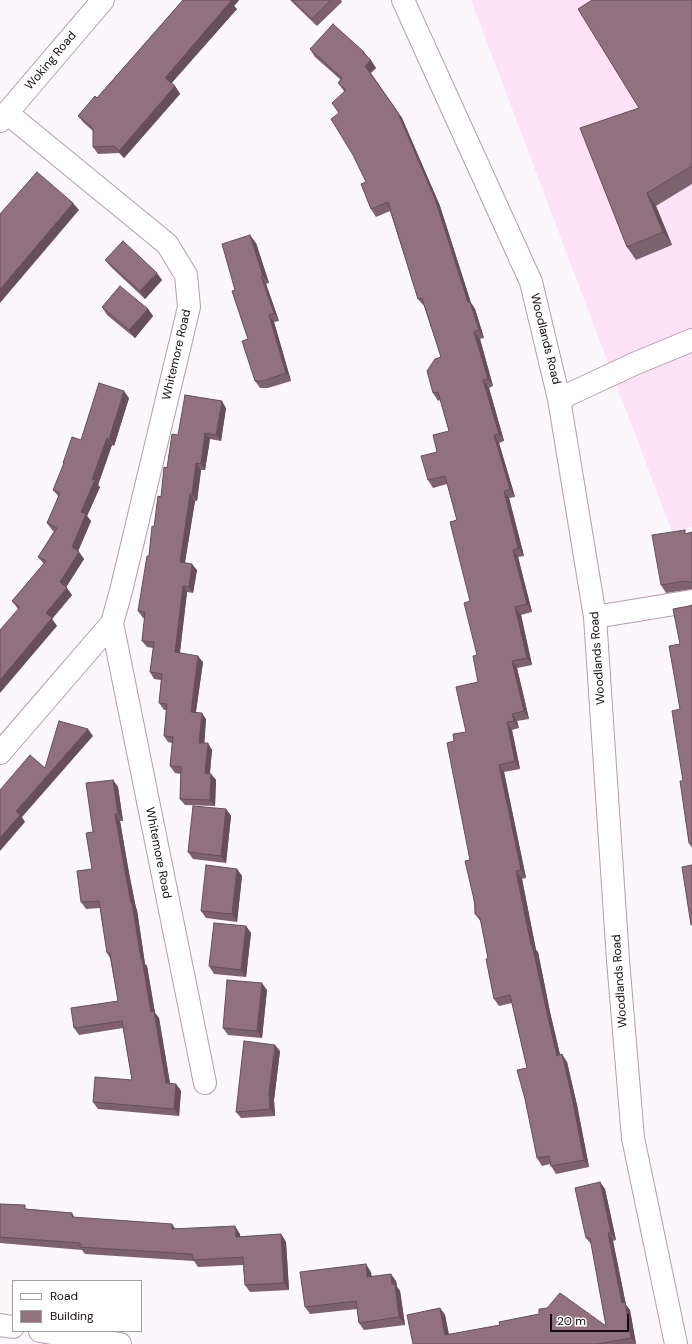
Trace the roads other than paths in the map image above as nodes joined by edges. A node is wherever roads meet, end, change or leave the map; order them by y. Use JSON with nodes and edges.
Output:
{"nodes":[{"id":1,"x":103,"y":0,"type":"edge"},
{"id":2,"x":403,"y":0,"type":"edge"},
{"id":3,"x":4,"y":117,"type":"edge"},
{"id":4,"x":692,"y":340,"type":"edge"},
{"id":5,"x":559,"y":399,"type":"junction"},
{"id":6,"x":692,"y":601,"type":"edge"},
{"id":7,"x":595,"y":617,"type":"junction"},
{"id":8,"x":112,"y":623,"type":"junction"},
{"id":9,"x":0,"y":753,"type":"edge"},
{"id":10,"x":205,"y":1083,"type":"dead end"},
{"id":11,"x":0,"y":1325,"type":"edge"},
{"id":12,"x":12,"y":1327,"type":"edge"},
{"id":13,"x":46,"y":1332,"type":"edge"},
{"id":14,"x":120,"y":1344,"type":"edge"},
{"id":15,"x":676,"y":1344,"type":"edge"}],
"edges":[{"from":1,"to":3,"type":"street","name":"Woking Road"},
{"from":2,"to":5,"type":"street","name":"Woodlands Road"},
{"from":3,"to":8,"type":"street","name":"Whitemore Road"},
{"from":4,"to":5,"type":"street"},
{"from":5,"to":7,"type":"street","name":"Woodlands Road"},
{"from":6,"to":7,"type":"street"},
{"from":7,"to":15,"type":"street","name":"Woodlands Road"},
{"from":8,"to":9,"type":"street","name":"Whitemore Road"},
{"from":8,"to":10,"type":"street","name":"Whitemore Road"},
{"from":11,"to":12,"type":"street"},
{"from":13,"to":14,"type":"street"}]}
